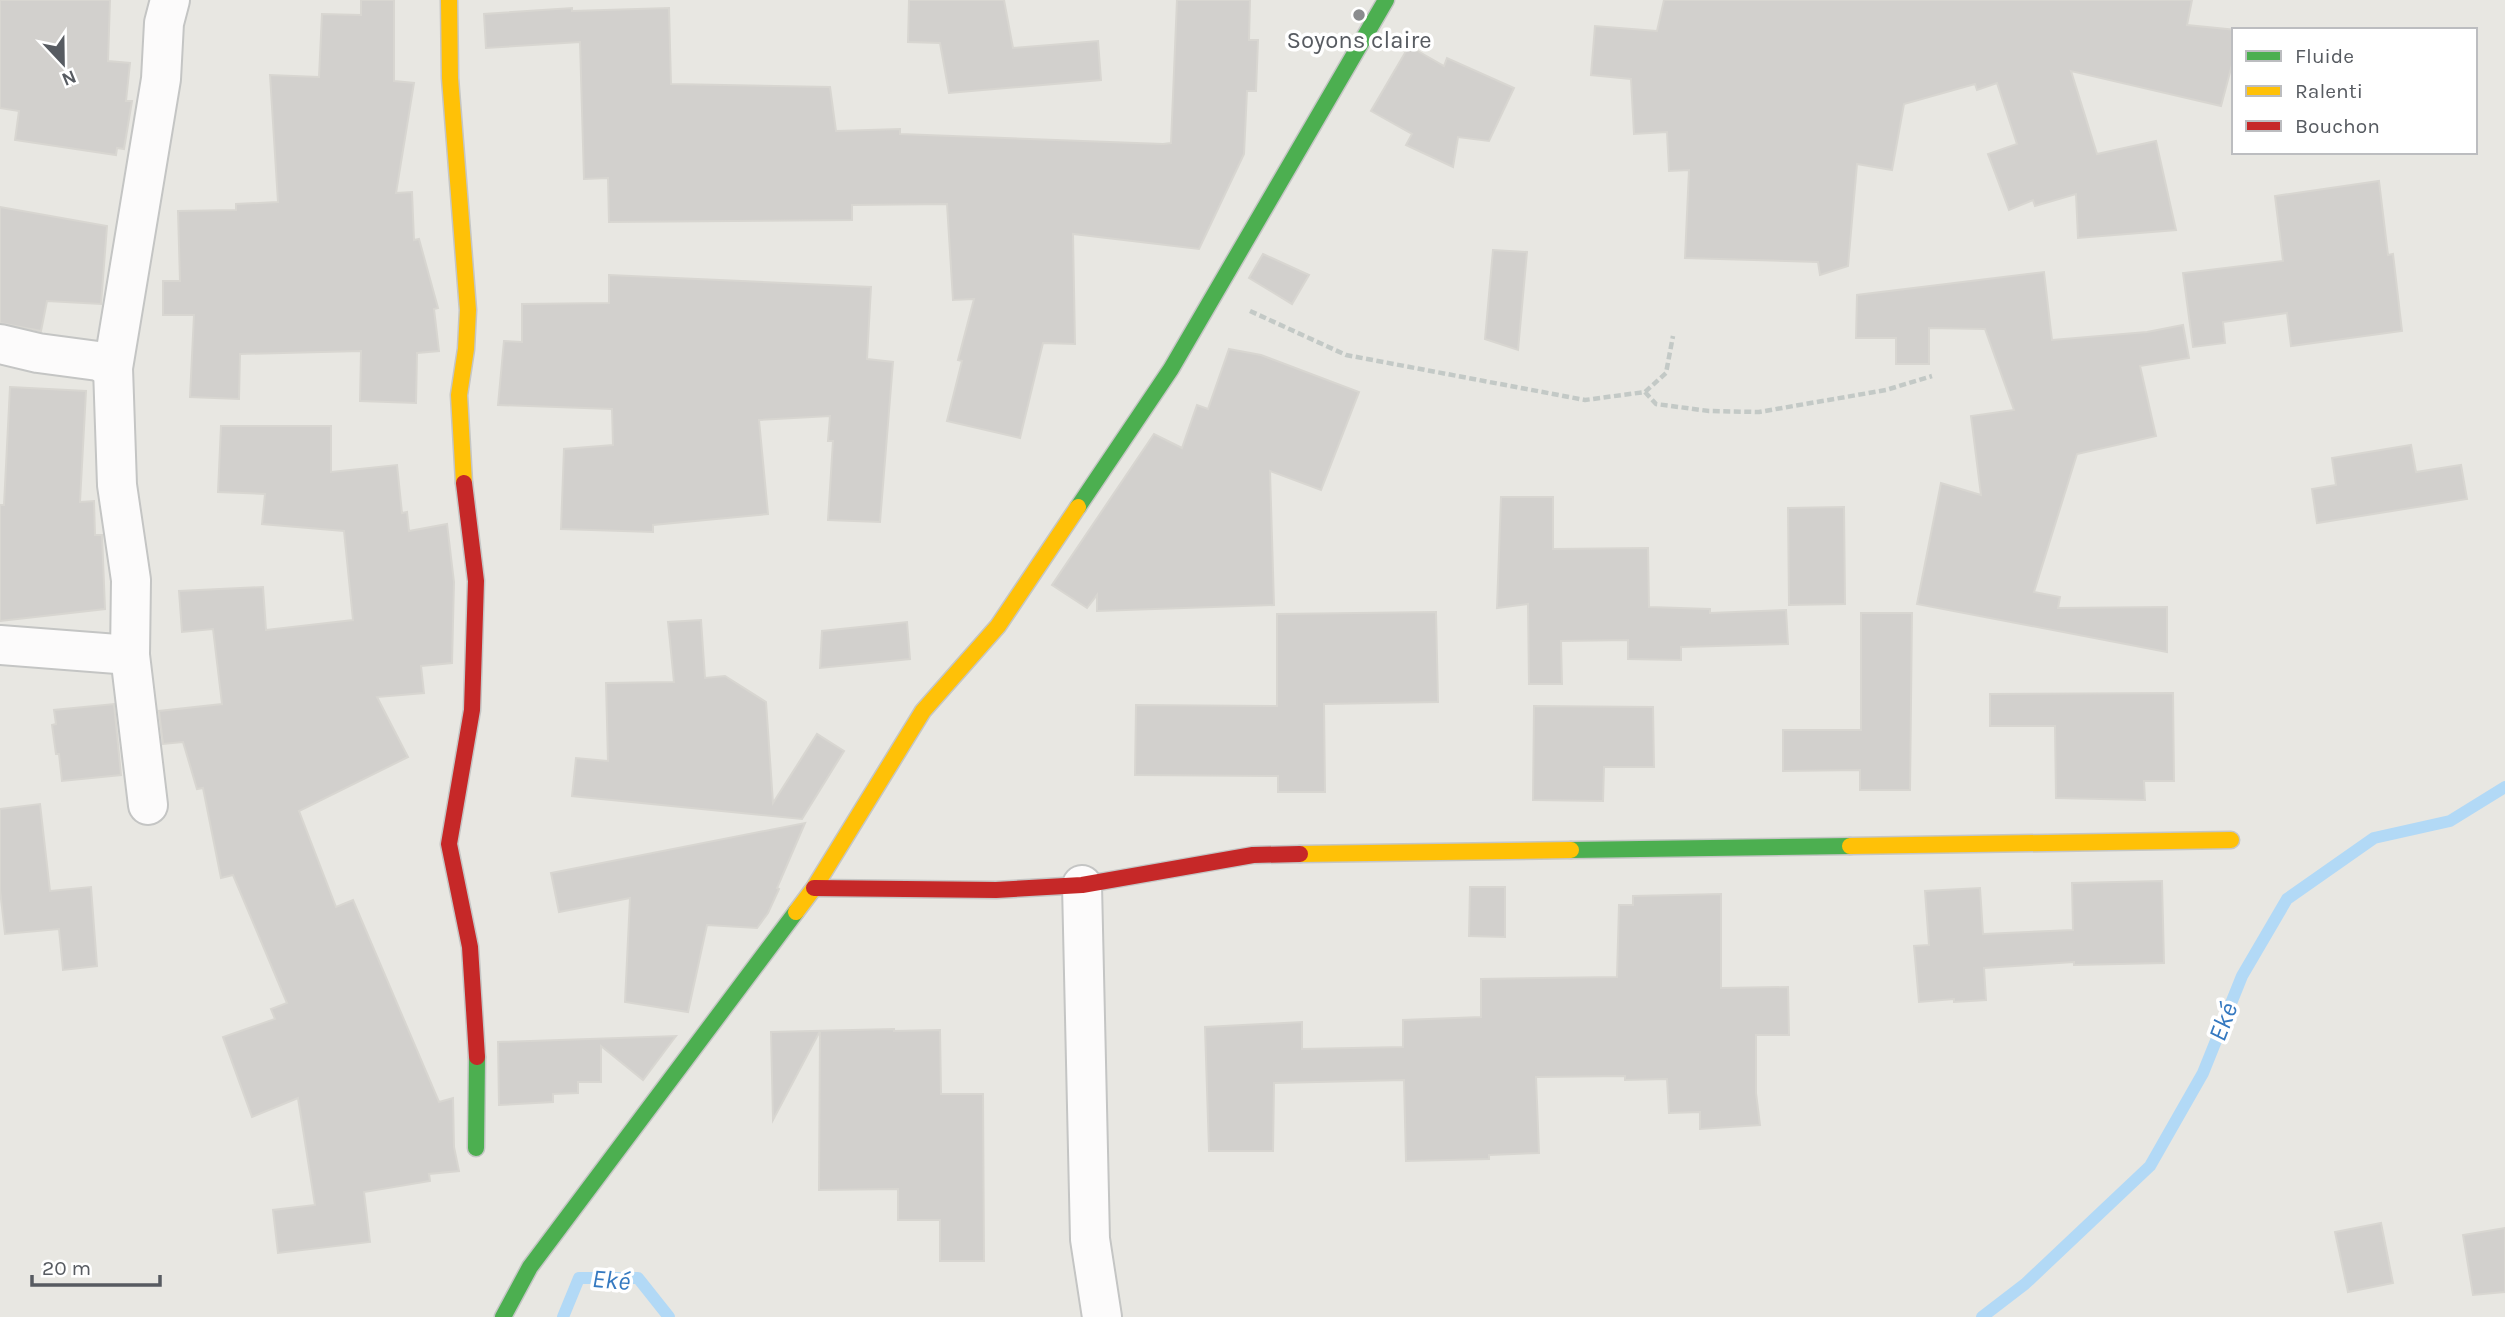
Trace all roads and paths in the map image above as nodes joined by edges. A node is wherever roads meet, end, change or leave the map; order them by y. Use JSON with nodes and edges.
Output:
{"nodes":[{"id":1,"x":170,"y":0,"type":"edge"},
{"id":2,"x":449,"y":0,"type":"edge"},
{"id":3,"x":1386,"y":0,"type":"edge"},
{"id":4,"x":1214,"y":295,"type":"junction"},
{"id":5,"x":1672,"y":336,"type":"dead end"},
{"id":6,"x":0,"y":344,"type":"edge"},
{"id":7,"x":113,"y":368,"type":"junction"},
{"id":8,"x":1932,"y":376,"type":"dead end"},
{"id":9,"x":1645,"y":392,"type":"junction"},
{"id":10,"x":0,"y":645,"type":"edge"},
{"id":11,"x":130,"y":655,"type":"junction"},
{"id":12,"x":148,"y":805,"type":"dead end"},
{"id":13,"x":2231,"y":840,"type":"dead end"},
{"id":14,"x":1082,"y":886,"type":"junction"},
{"id":15,"x":814,"y":888,"type":"junction"},
{"id":16,"x":475,"y":1148,"type":"dead end"},
{"id":17,"x":503,"y":1317,"type":"edge"},
{"id":18,"x":1102,"y":1317,"type":"edge"}],
"edges":[{"from":1,"to":7,"type":"street"},
{"from":2,"to":16,"type":"street"},
{"from":3,"to":4,"type":"street"},
{"from":4,"to":9,"type":"path"},
{"from":4,"to":15,"type":"street"},
{"from":5,"to":9,"type":"path"},
{"from":6,"to":7,"type":"street"},
{"from":7,"to":11,"type":"street"},
{"from":8,"to":9,"type":"path"},
{"from":10,"to":11,"type":"street"},
{"from":11,"to":12,"type":"street"},
{"from":13,"to":14,"type":"street"},
{"from":14,"to":15,"type":"street"},
{"from":14,"to":18,"type":"street"},
{"from":15,"to":17,"type":"street"}]}
